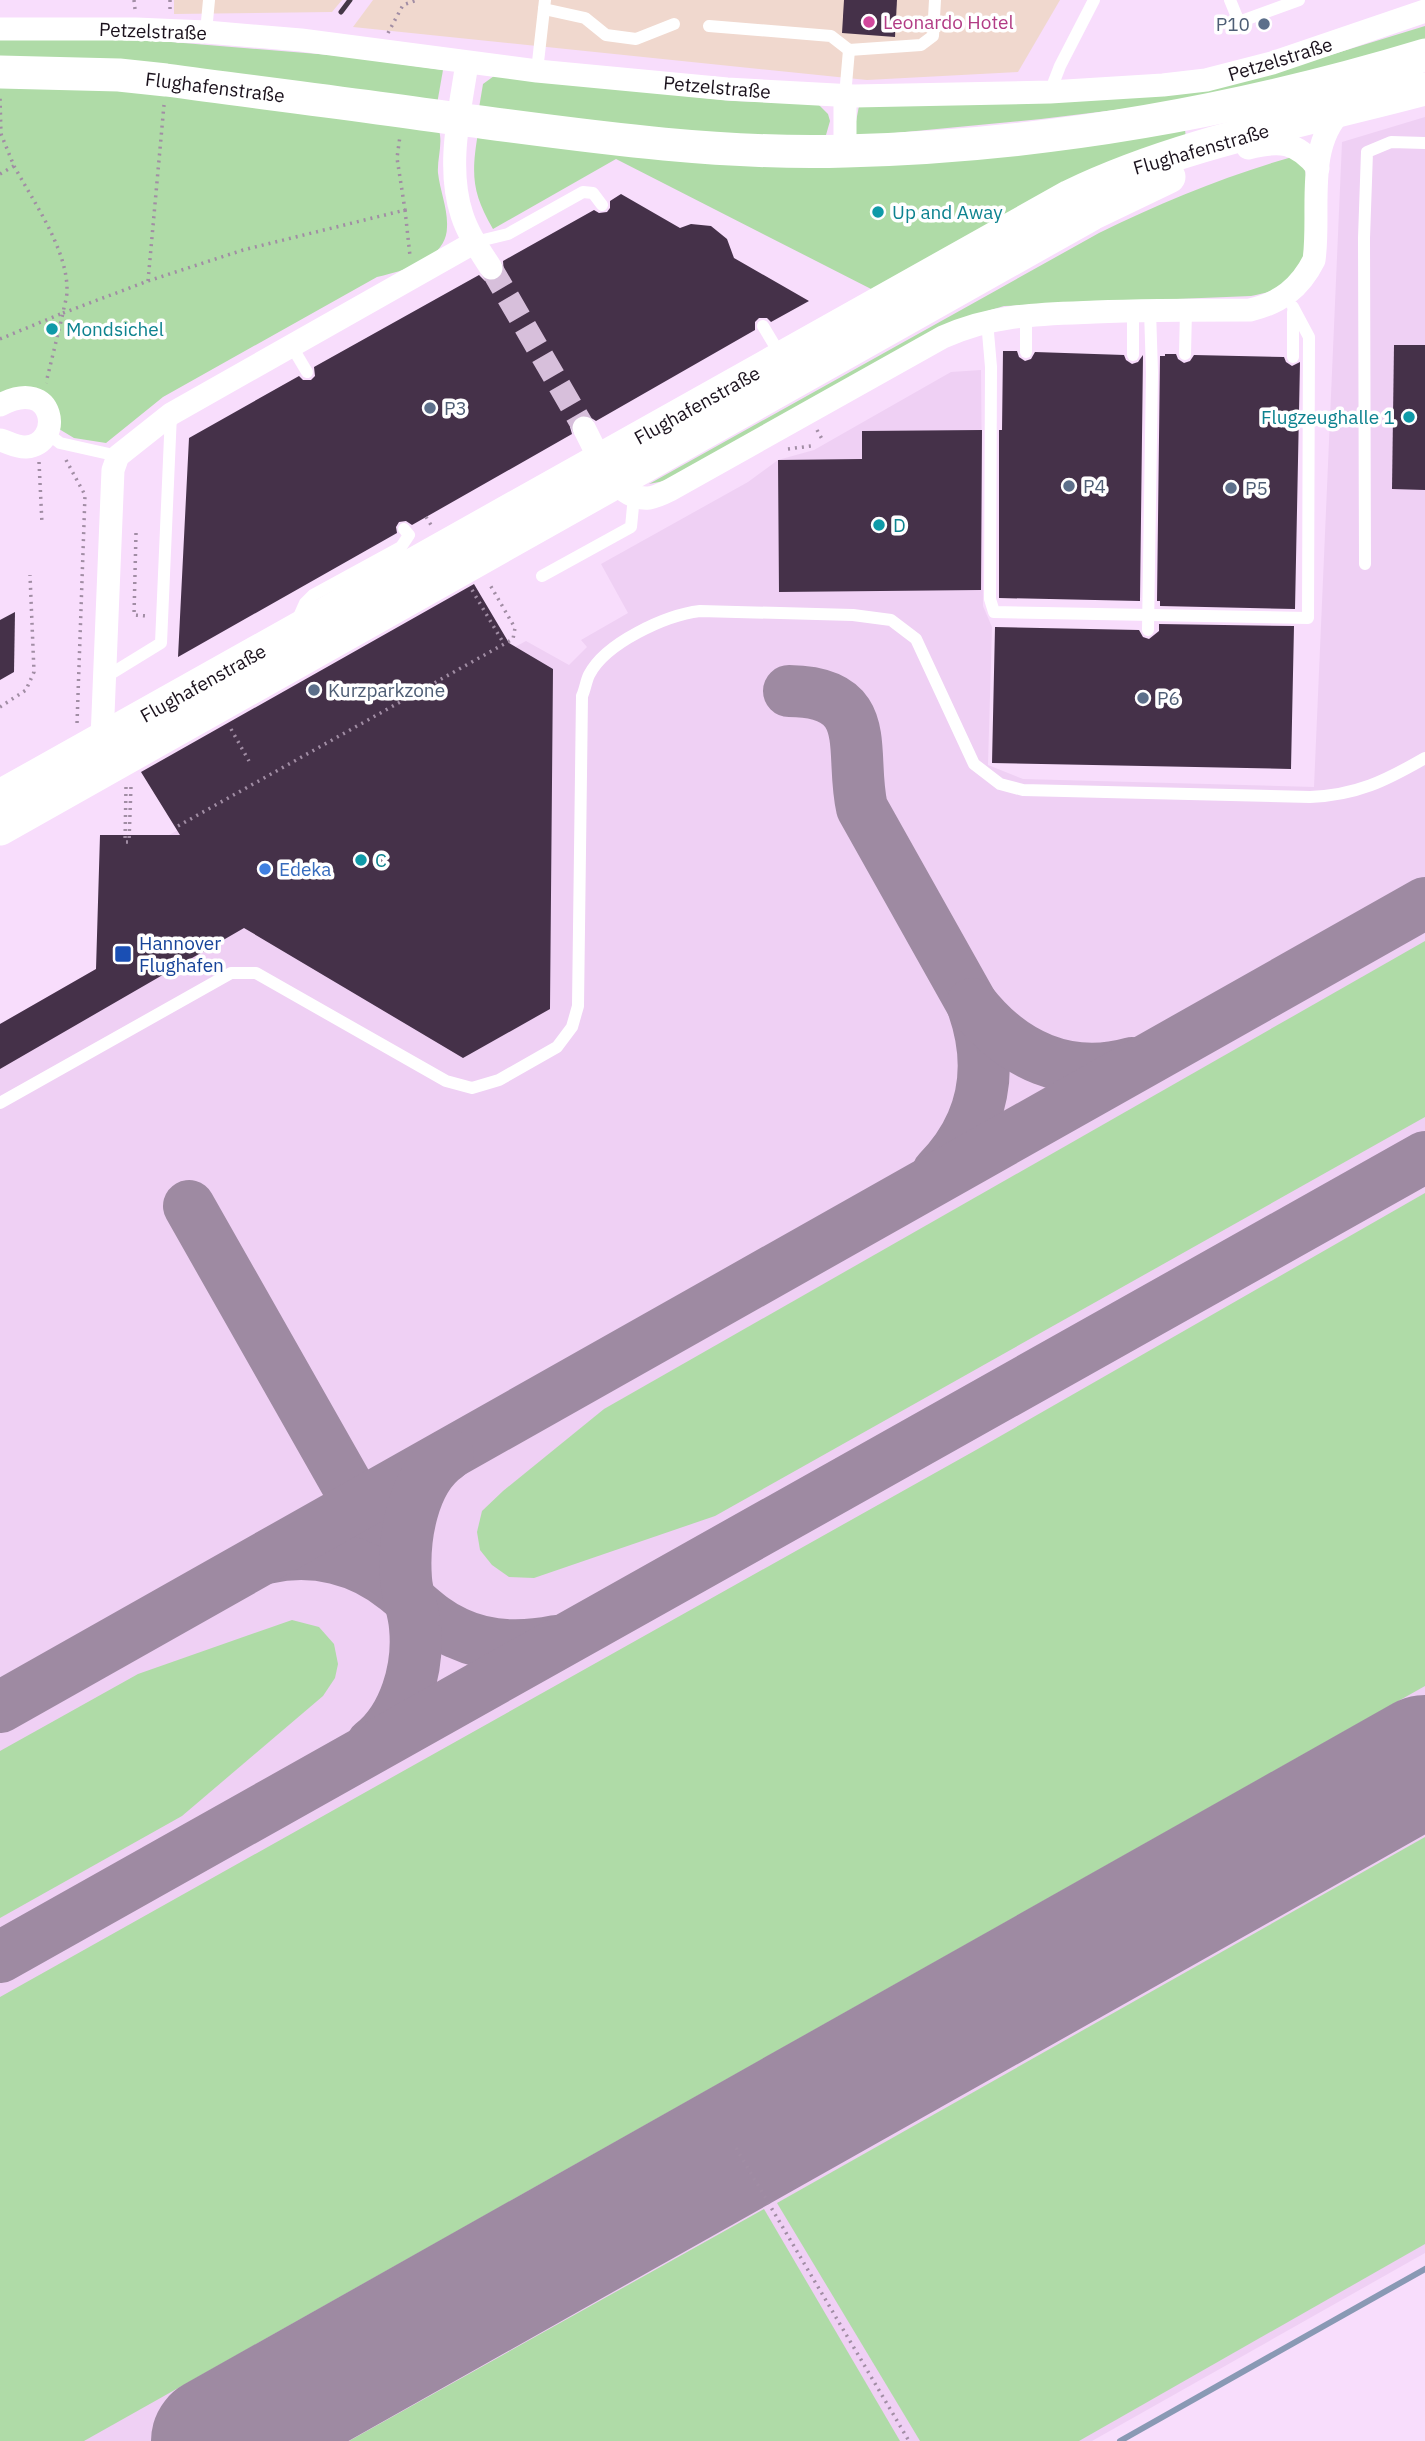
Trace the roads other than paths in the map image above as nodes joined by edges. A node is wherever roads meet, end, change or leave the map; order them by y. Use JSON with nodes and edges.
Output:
{"nodes":[{"id":1,"x":209,"y":0,"type":"edge"},
{"id":2,"x":934,"y":0,"type":"edge"},
{"id":3,"x":1094,"y":0,"type":"edge"},
{"id":4,"x":1230,"y":0,"type":"edge"},
{"id":5,"x":1299,"y":0,"type":"edge"},
{"id":6,"x":544,"y":5,"type":"edge"},
{"id":7,"x":1425,"y":11,"type":"edge"},
{"id":8,"x":674,"y":23,"type":"dead end"},
{"id":9,"x":709,"y":26,"type":"dead end"},
{"id":10,"x":0,"y":29,"type":"edge"},
{"id":11,"x":206,"y":32,"type":"junction"},
{"id":12,"x":849,"y":50,"type":"junction"},
{"id":13,"x":1425,"y":55,"type":"edge"},
{"id":14,"x":467,"y":62,"type":"junction"},
{"id":15,"x":537,"y":71,"type":"junction"},
{"id":16,"x":0,"y":72,"type":"edge"},
{"id":17,"x":1425,"y":89,"type":"edge"},
{"id":18,"x":1050,"y":92,"type":"junction"},
{"id":19,"x":845,"y":96,"type":"junction"},
{"id":20,"x":1342,"y":110,"type":"junction"},
{"id":21,"x":459,"y":119,"type":"junction"},
{"id":22,"x":1286,"y":125,"type":"junction"},
{"id":23,"x":1425,"y":143,"type":"edge"},
{"id":24,"x":845,"y":151,"type":"junction"},
{"id":25,"x":1238,"y":151,"type":"junction"},
{"id":26,"x":1318,"y":168,"type":"junction"},
{"id":27,"x":602,"y":205,"type":"dead end"},
{"id":28,"x":475,"y":242,"type":"junction"},
{"id":29,"x":491,"y":268,"type":"tunnel mouth"},
{"id":30,"x":1292,"y":299,"type":"junction"},
{"id":31,"x":1142,"y":310,"type":"junction"},
{"id":32,"x":1186,"y":310,"type":"junction"},
{"id":33,"x":1026,"y":315,"type":"junction"},
{"id":34,"x":987,"y":321,"type":"junction"},
{"id":35,"x":763,"y":326,"type":"dead end"},
{"id":36,"x":291,"y":345,"type":"junction"},
{"id":37,"x":1026,"y":352,"type":"dead end"},
{"id":38,"x":1185,"y":354,"type":"dead end"},
{"id":39,"x":1133,"y":355,"type":"dead end"},
{"id":40,"x":782,"y":357,"type":"junction"},
{"id":41,"x":1293,"y":357,"type":"dead end"},
{"id":42,"x":307,"y":372,"type":"dead end"},
{"id":43,"x":0,"y":405,"type":"edge"},
{"id":44,"x":171,"y":414,"type":"junction"},
{"id":45,"x":584,"y":428,"type":"tunnel mouth"},
{"id":46,"x":54,"y":438,"type":"junction"},
{"id":47,"x":0,"y":440,"type":"edge"},
{"id":48,"x":118,"y":456,"type":"junction"},
{"id":49,"x":601,"y":458,"type":"junction"},
{"id":50,"x":635,"y":496,"type":"junction"},
{"id":51,"x":404,"y":529,"type":"dead end"},
{"id":52,"x":349,"y":560,"type":"dead end"},
{"id":53,"x":1365,"y":564,"type":"dead end"},
{"id":54,"x":542,"y":576,"type":"dead end"},
{"id":55,"x":346,"y":577,"type":"junction"},
{"id":56,"x":1149,"y":615,"type":"junction"},
{"id":57,"x":1148,"y":630,"type":"dead end"},
{"id":58,"x":294,"y":632,"type":"junction"},
{"id":59,"x":104,"y":678,"type":"junction"},
{"id":60,"x":89,"y":732,"type":"junction"},
{"id":61,"x":1425,"y":758,"type":"edge"},
{"id":62,"x":0,"y":796,"type":"edge"},
{"id":63,"x":0,"y":829,"type":"edge"},
{"id":64,"x":0,"y":1102,"type":"edge"}],
"edges":[{"from":1,"to":11,"type":"lane"},
{"from":2,"to":12,"type":"lane"},
{"from":3,"to":18,"type":"lane"},
{"from":4,"to":5,"type":"lane"},
{"from":6,"to":8,"type":"lane"},
{"from":6,"to":15,"type":"lane"},
{"from":7,"to":18,"type":"street","name":"Petzelstraße"},
{"from":9,"to":12,"type":"lane"},
{"from":10,"to":11,"type":"street","name":"Petzelstraße"},
{"from":11,"to":14,"type":"street","name":"Petzelstraße"},
{"from":12,"to":19,"type":"lane"},
{"from":13,"to":24,"type":"main road","name":"Flughafenstraße"},
{"from":14,"to":15,"type":"street","name":"Petzelstraße"},
{"from":14,"to":21,"type":"street"},
{"from":15,"to":19,"type":"street","name":"Petzelstraße"},
{"from":16,"to":21,"type":"main road","name":"Flughafenstraße"},
{"from":17,"to":20,"type":"main road","name":"Flughafenstraße"},
{"from":18,"to":19,"type":"street","name":"Petzelstraße"},
{"from":19,"to":24,"type":"street"},
{"from":20,"to":22,"type":"main road","name":"Flughafenstraße"},
{"from":20,"to":26,"type":"street"},
{"from":21,"to":24,"type":"main road","name":"Flughafenstraße"},
{"from":21,"to":28,"type":"street"},
{"from":22,"to":25,"type":"main road","name":"Flughafenstraße"},
{"from":22,"to":40,"type":"main road","name":"Flughafenstraße"},
{"from":23,"to":53,"type":"lane"},
{"from":25,"to":26,"type":"street"},
{"from":25,"to":63,"type":"main road","name":"Flughafenstraße"},
{"from":26,"to":30,"type":"street"},
{"from":27,"to":28,"type":"lane"},
{"from":28,"to":29,"type":"street"},
{"from":28,"to":36,"type":"street"},
{"from":30,"to":32,"type":"street"},
{"from":30,"to":41,"type":"lane"},
{"from":30,"to":56,"type":"lane"},
{"from":31,"to":32,"type":"street"},
{"from":31,"to":33,"type":"street"},
{"from":31,"to":39,"type":"lane"},
{"from":31,"to":56,"type":"lane"},
{"from":32,"to":38,"type":"lane"},
{"from":33,"to":34,"type":"street"},
{"from":33,"to":37,"type":"lane"},
{"from":34,"to":50,"type":"street"},
{"from":34,"to":56,"type":"lane"},
{"from":35,"to":40,"type":"lane"},
{"from":36,"to":42,"type":"lane"},
{"from":36,"to":44,"type":"street"},
{"from":40,"to":49,"type":"main road","name":"Flughafenstraße"},
{"from":43,"to":46,"type":"street"},
{"from":44,"to":48,"type":"street"},
{"from":44,"to":59,"type":"lane"},
{"from":45,"to":49,"type":"street"},
{"from":46,"to":47,"type":"street"},
{"from":46,"to":48,"type":"lane"},
{"from":48,"to":59,"type":"street"},
{"from":49,"to":50,"type":"street"},
{"from":49,"to":58,"type":"main road","name":"Flughafenstraße"},
{"from":50,"to":54,"type":"lane"},
{"from":51,"to":55,"type":"lane"},
{"from":52,"to":55,"type":"lane"},
{"from":55,"to":58,"type":"lane"},
{"from":56,"to":57,"type":"lane"},
{"from":58,"to":60,"type":"main road","name":"Flughafenstraße"},
{"from":59,"to":60,"type":"street"},
{"from":60,"to":62,"type":"main road","name":"Flughafenstraße"},
{"from":61,"to":64,"type":"lane"}]}
